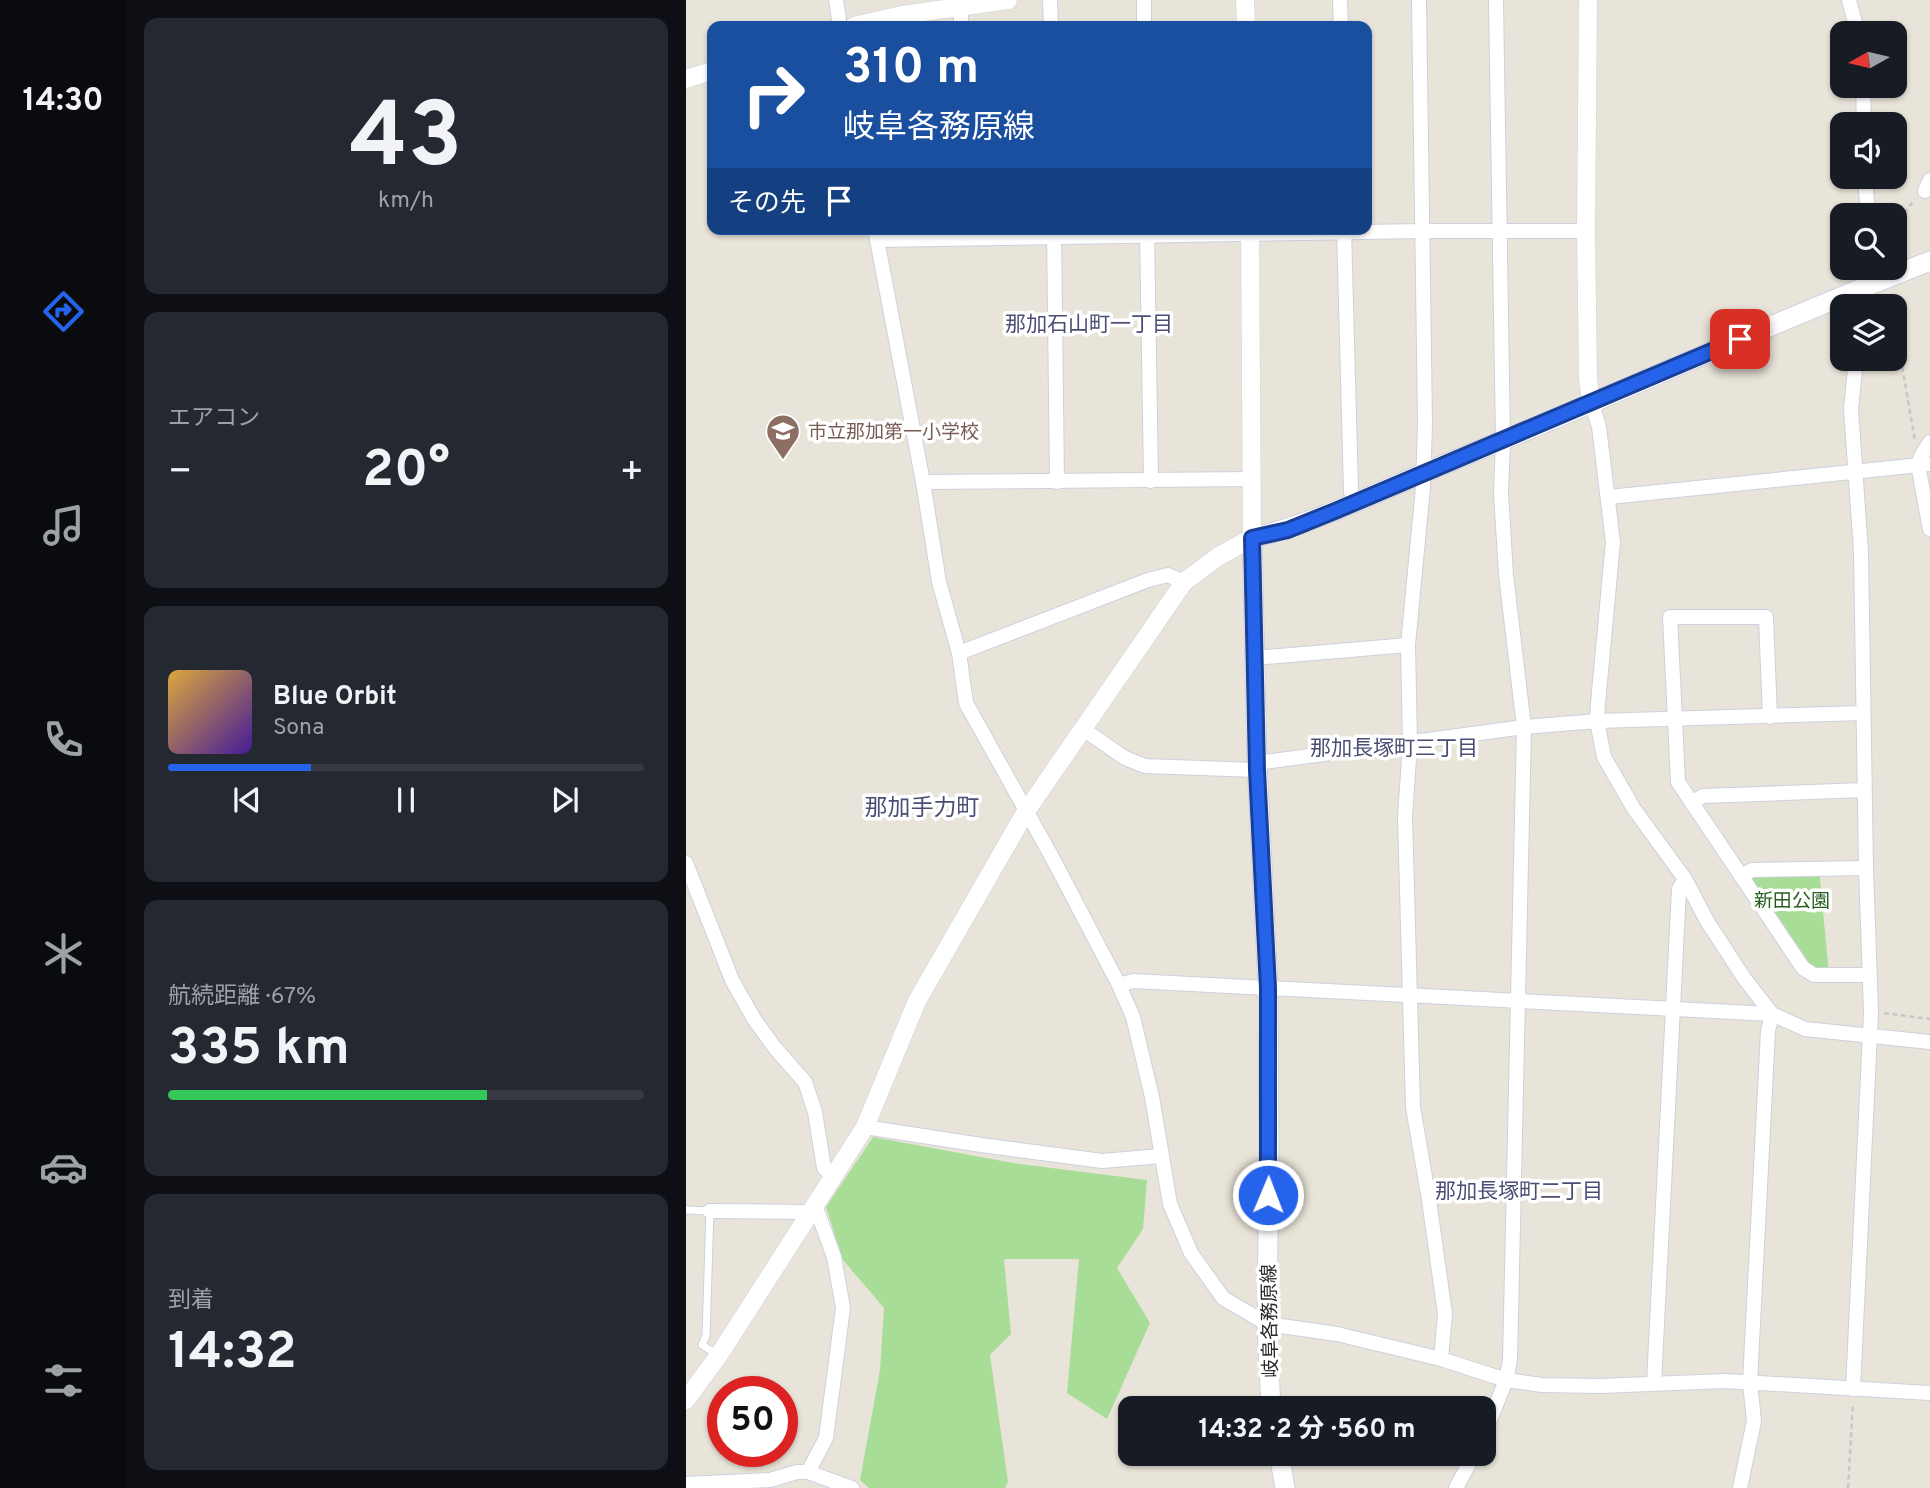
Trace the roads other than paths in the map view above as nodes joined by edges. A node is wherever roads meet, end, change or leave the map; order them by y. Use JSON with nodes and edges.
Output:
{"nodes":[{"id":1,"x":836,"y":0,"type":"edge"},
{"id":2,"x":1007,"y":0,"type":"edge"},
{"id":3,"x":1050,"y":0,"type":"edge"},
{"id":4,"x":1144,"y":0,"type":"edge"},
{"id":5,"x":1245,"y":0,"type":"edge"},
{"id":6,"x":1340,"y":0,"type":"edge"},
{"id":7,"x":1419,"y":0,"type":"edge"},
{"id":8,"x":1496,"y":0,"type":"edge"},
{"id":9,"x":1588,"y":0,"type":"edge"},
{"id":10,"x":1849,"y":0,"type":"edge"},
{"id":11,"x":961,"y":7,"type":"junction"},
{"id":12,"x":839,"y":21,"type":"edge"},
{"id":13,"x":876,"y":21,"type":"edge"},
{"id":14,"x":961,"y":21,"type":"edge"},
{"id":15,"x":1051,"y":21,"type":"edge"},
{"id":16,"x":1144,"y":21,"type":"edge"},
{"id":17,"x":1246,"y":21,"type":"edge"},
{"id":18,"x":1341,"y":21,"type":"edge"},
{"id":19,"x":1855,"y":21,"type":"edge"},
{"id":20,"x":707,"y":73,"type":"edge"},
{"id":21,"x":686,"y":79,"type":"edge"},
{"id":22,"x":1372,"y":231,"type":"edge"},
{"id":23,"x":1422,"y":231,"type":"junction"},
{"id":24,"x":1500,"y":231,"type":"junction"},
{"id":25,"x":1586,"y":231,"type":"junction"},
{"id":26,"x":876,"y":235,"type":"edge"},
{"id":27,"x":1054,"y":235,"type":"edge"},
{"id":28,"x":1147,"y":235,"type":"edge"},
{"id":29,"x":1250,"y":235,"type":"edge"},
{"id":30,"x":1345,"y":235,"type":"edge"},
{"id":31,"x":1930,"y":261,"type":"edge"},
{"id":32,"x":1907,"y":267,"type":"edge"},
{"id":33,"x":1877,"y":280,"type":"edge"},
{"id":34,"x":1865,"y":294,"type":"edge"},
{"id":35,"x":1830,"y":309,"type":"edge"},
{"id":36,"x":1855,"y":371,"type":"edge"},
{"id":37,"x":1591,"y":401,"type":"junction"},
{"id":38,"x":1503,"y":441,"type":"junction"},
{"id":39,"x":1930,"y":442,"type":"edge"},
{"id":40,"x":1924,"y":464,"type":"edge"},
{"id":41,"x":1854,"y":471,"type":"junction"},
{"id":42,"x":1424,"y":472,"type":"junction"},
{"id":43,"x":1250,"y":479,"type":"junction"},
{"id":44,"x":1151,"y":481,"type":"junction"},
{"id":45,"x":923,"y":482,"type":"junction"},
{"id":46,"x":1057,"y":482,"type":"junction"},
{"id":47,"x":1609,"y":497,"type":"junction"},
{"id":48,"x":1353,"y":503,"type":"junction"},
{"id":49,"x":1930,"y":529,"type":"edge"},
{"id":50,"x":1252,"y":538,"type":"junction"},
{"id":51,"x":1184,"y":582,"type":"junction"},
{"id":52,"x":1408,"y":645,"type":"junction"},
{"id":53,"x":959,"y":653,"type":"junction"},
{"id":54,"x":1255,"y":657,"type":"junction"},
{"id":55,"x":1863,"y":713,"type":"junction"},
{"id":56,"x":1770,"y":716,"type":"junction"},
{"id":57,"x":1676,"y":719,"type":"junction"},
{"id":58,"x":1597,"y":721,"type":"junction"},
{"id":59,"x":1524,"y":727,"type":"junction"},
{"id":60,"x":1083,"y":729,"type":"junction"},
{"id":61,"x":1410,"y":743,"type":"junction"},
{"id":62,"x":1257,"y":766,"type":"junction"},
{"id":63,"x":1864,"y":790,"type":"junction"},
{"id":64,"x":1692,"y":803,"type":"junction"},
{"id":65,"x":1025,"y":813,"type":"junction"},
{"id":66,"x":686,"y":863,"type":"edge"},
{"id":67,"x":1866,"y":868,"type":"junction"},
{"id":68,"x":1741,"y":876,"type":"junction"},
{"id":69,"x":1685,"y":879,"type":"junction"},
{"id":70,"x":1869,"y":975,"type":"junction"},
{"id":71,"x":1119,"y":985,"type":"junction"},
{"id":72,"x":1268,"y":988,"type":"junction"},
{"id":73,"x":1411,"y":996,"type":"junction"},
{"id":74,"x":1516,"y":1001,"type":"junction"},
{"id":75,"x":1673,"y":1008,"type":"junction"},
{"id":76,"x":1772,"y":1014,"type":"junction"},
{"id":77,"x":1870,"y":1034,"type":"junction"},
{"id":78,"x":1930,"y":1042,"type":"edge"},
{"id":79,"x":865,"y":1127,"type":"junction"},
{"id":80,"x":1161,"y":1156,"type":"junction"},
{"id":81,"x":833,"y":1176,"type":"junction"},
{"id":82,"x":812,"y":1209,"type":"junction"},
{"id":83,"x":686,"y":1210,"type":"edge"},
{"id":84,"x":710,"y":1211,"type":"junction"},
{"id":85,"x":1266,"y":1324,"type":"junction"},
{"id":86,"x":719,"y":1355,"type":"junction"},
{"id":87,"x":1441,"y":1359,"type":"junction"},
{"id":88,"x":1506,"y":1380,"type":"junction"},
{"id":89,"x":1750,"y":1382,"type":"junction"},
{"id":90,"x":1654,"y":1384,"type":"junction"},
{"id":91,"x":1853,"y":1389,"type":"junction"},
{"id":92,"x":1930,"y":1393,"type":"edge"},
{"id":93,"x":1270,"y":1396,"type":"edge"},
{"id":94,"x":686,"y":1400,"type":"edge"},
{"id":95,"x":1496,"y":1405,"type":"edge"},
{"id":96,"x":1281,"y":1466,"type":"edge"},
{"id":97,"x":1468,"y":1466,"type":"edge"},
{"id":98,"x":808,"y":1472,"type":"junction"},
{"id":99,"x":686,"y":1484,"type":"edge"},
{"id":100,"x":852,"y":1488,"type":"edge"},
{"id":101,"x":1285,"y":1488,"type":"edge"},
{"id":102,"x":1456,"y":1488,"type":"edge"},
{"id":103,"x":1740,"y":1488,"type":"edge"}],
"edges":[{"from":1,"to":12,"type":"street"},
{"from":2,"to":11,"type":"street"},
{"from":3,"to":15,"type":"street"},
{"from":4,"to":16,"type":"street"},
{"from":5,"to":17,"type":"street"},
{"from":6,"to":18,"type":"street"},
{"from":7,"to":23,"type":"street"},
{"from":8,"to":24,"type":"street"},
{"from":9,"to":25,"type":"street"},
{"from":10,"to":19,"type":"street"},
{"from":11,"to":13,"type":"street"},
{"from":11,"to":14,"type":"street"},
{"from":20,"to":21,"type":"street"},
{"from":22,"to":23,"type":"street"},
{"from":23,"to":24,"type":"street"},
{"from":23,"to":42,"type":"street"},
{"from":24,"to":25,"type":"street"},
{"from":24,"to":38,"type":"street"},
{"from":25,"to":37,"type":"street"},
{"from":26,"to":45,"type":"street"},
{"from":27,"to":46,"type":"street"},
{"from":28,"to":44,"type":"street"},
{"from":29,"to":43,"type":"street"},
{"from":30,"to":48,"type":"street"},
{"from":31,"to":32,"type":"main road"},
{"from":33,"to":34,"type":"main road"},
{"from":35,"to":37,"type":"main road"},
{"from":36,"to":41,"type":"street"},
{"from":37,"to":38,"type":"main road"},
{"from":37,"to":47,"type":"street"},
{"from":38,"to":42,"type":"main road"},
{"from":38,"to":59,"type":"street"},
{"from":39,"to":40,"type":"street"},
{"from":40,"to":41,"type":"street"},
{"from":40,"to":49,"type":"street"},
{"from":41,"to":47,"type":"street"},
{"from":41,"to":55,"type":"street"},
{"from":42,"to":48,"type":"main road"},
{"from":42,"to":52,"type":"street"},
{"from":43,"to":44,"type":"street"},
{"from":43,"to":50,"type":"street"},
{"from":44,"to":46,"type":"street"},
{"from":45,"to":46,"type":"street"},
{"from":45,"to":53,"type":"street"},
{"from":47,"to":58,"type":"street"},
{"from":48,"to":50,"type":"main road"},
{"from":50,"to":51,"type":"street"},
{"from":50,"to":54,"type":"main road","name":"岐阜各務原線"},
{"from":51,"to":53,"type":"street"},
{"from":51,"to":60,"type":"street"},
{"from":52,"to":54,"type":"street"},
{"from":52,"to":61,"type":"street"},
{"from":53,"to":65,"type":"street"},
{"from":54,"to":62,"type":"main road","name":"岐阜各務原線"},
{"from":55,"to":56,"type":"street"},
{"from":55,"to":63,"type":"street"},
{"from":56,"to":57,"type":"street"},
{"from":56,"to":57,"type":"street"},
{"from":57,"to":58,"type":"street"},
{"from":57,"to":64,"type":"street"},
{"from":58,"to":59,"type":"street"},
{"from":58,"to":69,"type":"street"},
{"from":59,"to":61,"type":"street"},
{"from":59,"to":74,"type":"street"},
{"from":60,"to":62,"type":"street"},
{"from":60,"to":65,"type":"street"},
{"from":61,"to":62,"type":"street"},
{"from":61,"to":73,"type":"street"},
{"from":62,"to":72,"type":"main road","name":"岐阜各務原線"},
{"from":63,"to":64,"type":"street"},
{"from":63,"to":67,"type":"street"},
{"from":64,"to":68,"type":"street"},
{"from":65,"to":71,"type":"street"},
{"from":65,"to":79,"type":"street"},
{"from":66,"to":81,"type":"street"},
{"from":67,"to":68,"type":"street"},
{"from":67,"to":70,"type":"street"},
{"from":68,"to":70,"type":"street"},
{"from":69,"to":75,"type":"street"},
{"from":69,"to":76,"type":"street"},
{"from":70,"to":77,"type":"street"},
{"from":71,"to":72,"type":"street"},
{"from":71,"to":80,"type":"street"},
{"from":72,"to":73,"type":"street"},
{"from":72,"to":85,"type":"main road","name":"岐阜各務原線"},
{"from":73,"to":74,"type":"street"},
{"from":73,"to":87,"type":"street"},
{"from":74,"to":75,"type":"street"},
{"from":74,"to":88,"type":"street"},
{"from":75,"to":76,"type":"street"},
{"from":75,"to":90,"type":"street"},
{"from":76,"to":77,"type":"street"},
{"from":76,"to":89,"type":"street"},
{"from":77,"to":78,"type":"street"},
{"from":77,"to":91,"type":"street"},
{"from":79,"to":80,"type":"street"},
{"from":79,"to":81,"type":"street"},
{"from":80,"to":85,"type":"street"},
{"from":81,"to":82,"type":"street"},
{"from":82,"to":84,"type":"street"},
{"from":82,"to":86,"type":"street"},
{"from":82,"to":98,"type":"street"},
{"from":83,"to":84,"type":"lane"},
{"from":84,"to":86,"type":"lane"},
{"from":85,"to":87,"type":"street"},
{"from":85,"to":93,"type":"main road","name":"岐阜各務原線"},
{"from":86,"to":94,"type":"street"},
{"from":87,"to":88,"type":"street"},
{"from":88,"to":90,"type":"street"},
{"from":88,"to":95,"type":"street"},
{"from":89,"to":90,"type":"street"},
{"from":89,"to":91,"type":"street"},
{"from":89,"to":103,"type":"street"},
{"from":91,"to":92,"type":"street"},
{"from":96,"to":101,"type":"main road"},
{"from":97,"to":102,"type":"street"},
{"from":98,"to":99,"type":"street"},
{"from":98,"to":100,"type":"street"}]}
